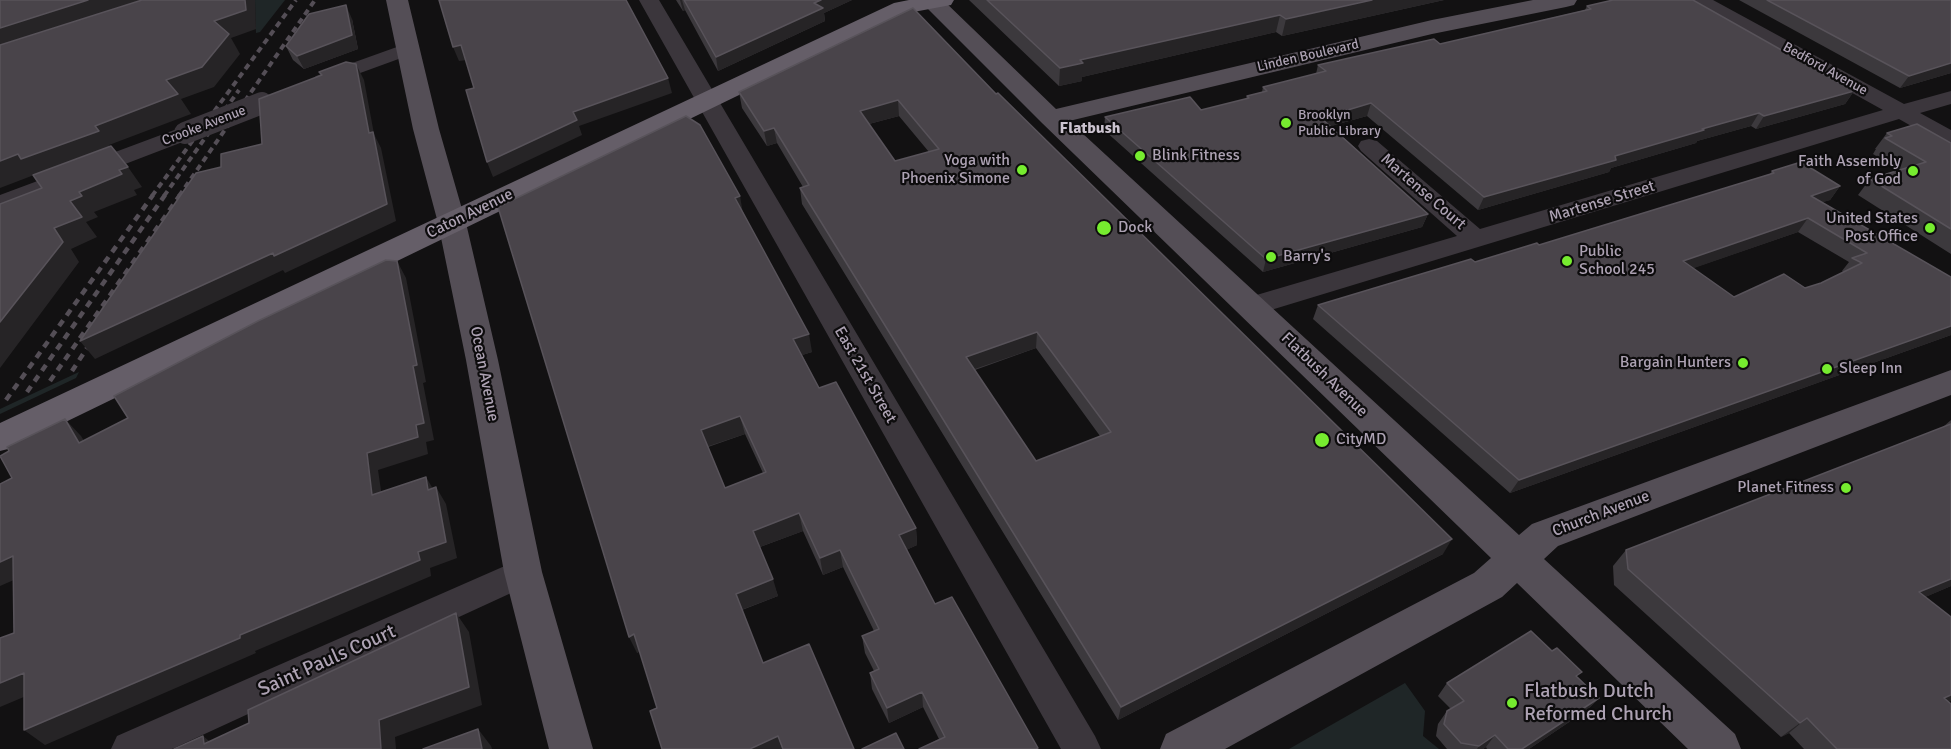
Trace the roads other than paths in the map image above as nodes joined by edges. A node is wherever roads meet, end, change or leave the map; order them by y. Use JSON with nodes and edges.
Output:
{"nodes":[{"id":1,"x":397,"y":0,"type":"edge"},
{"id":2,"x":649,"y":0,"type":"edge"},
{"id":3,"x":1566,"y":0,"type":"edge"},
{"id":4,"x":1700,"y":0,"type":"edge"},
{"id":5,"x":935,"y":1,"type":"edge"},
{"id":6,"x":408,"y":49,"type":"junction"},
{"id":7,"x":305,"y":87,"type":"edge"},
{"id":8,"x":284,"y":95,"type":"edge"},
{"id":9,"x":1951,"y":97,"type":"edge"},
{"id":10,"x":707,"y":100,"type":"junction"},
{"id":11,"x":1903,"y":112,"type":"junction"},
{"id":12,"x":1051,"y":118,"type":"junction"},
{"id":13,"x":1951,"y":139,"type":"edge"},
{"id":14,"x":1369,"y":146,"type":"dead end"},
{"id":15,"x":0,"y":204,"type":"edge"},
{"id":16,"x":452,"y":223,"type":"junction"},
{"id":17,"x":1476,"y":239,"type":"junction"},
{"id":18,"x":1252,"y":306,"type":"junction"},
{"id":19,"x":1951,"y":382,"type":"edge"},
{"id":20,"x":0,"y":438,"type":"edge"},
{"id":21,"x":1517,"y":560,"type":"junction"},
{"id":22,"x":523,"y":572,"type":"junction"},
{"id":23,"x":130,"y":749,"type":"edge"},
{"id":24,"x":571,"y":749,"type":"edge"},
{"id":25,"x":1082,"y":749,"type":"edge"},
{"id":26,"x":1182,"y":749,"type":"edge"},
{"id":27,"x":1719,"y":749,"type":"edge"}],
"edges":[{"from":1,"to":6,"type":"main road","name":"Ocean Avenue"},
{"from":2,"to":10,"type":"street","name":"East 21st Street"},
{"from":3,"to":12,"type":"main road","name":"Linden Boulevard"},
{"from":4,"to":11,"type":"street","name":"Bedford Avenue"},
{"from":5,"to":10,"type":"highway","name":"Caton Avenue"},
{"from":5,"to":12,"type":"main road","name":"Flatbush Avenue"},
{"from":6,"to":7,"type":"street"},
{"from":6,"to":16,"type":"main road","name":"Ocean Avenue"},
{"from":8,"to":15,"type":"street","name":"Crooke Avenue","bridge":true},
{"from":9,"to":11,"type":"street","name":"Martense Street"},
{"from":10,"to":16,"type":"highway","name":"Caton Avenue"},
{"from":10,"to":25,"type":"street","name":"East 21st Street"},
{"from":11,"to":13,"type":"street","name":"Bedford Avenue"},
{"from":11,"to":17,"type":"street","name":"Martense Street"},
{"from":12,"to":18,"type":"main road","name":"Flatbush Avenue"},
{"from":14,"to":17,"type":"street","name":"Martense Court"},
{"from":16,"to":20,"type":"highway","name":"Caton Avenue"},
{"from":16,"to":22,"type":"main road","name":"Ocean Avenue"},
{"from":17,"to":18,"type":"street","name":"Martense Street"},
{"from":18,"to":21,"type":"main road","name":"Flatbush Avenue"},
{"from":19,"to":21,"type":"main road","name":"Church Avenue"},
{"from":21,"to":26,"type":"main road","name":"Church Avenue"},
{"from":21,"to":27,"type":"main road","name":"Flatbush Avenue"},
{"from":22,"to":23,"type":"street","name":"Saint Pauls Court"},
{"from":22,"to":24,"type":"main road","name":"Ocean Avenue"}]}
